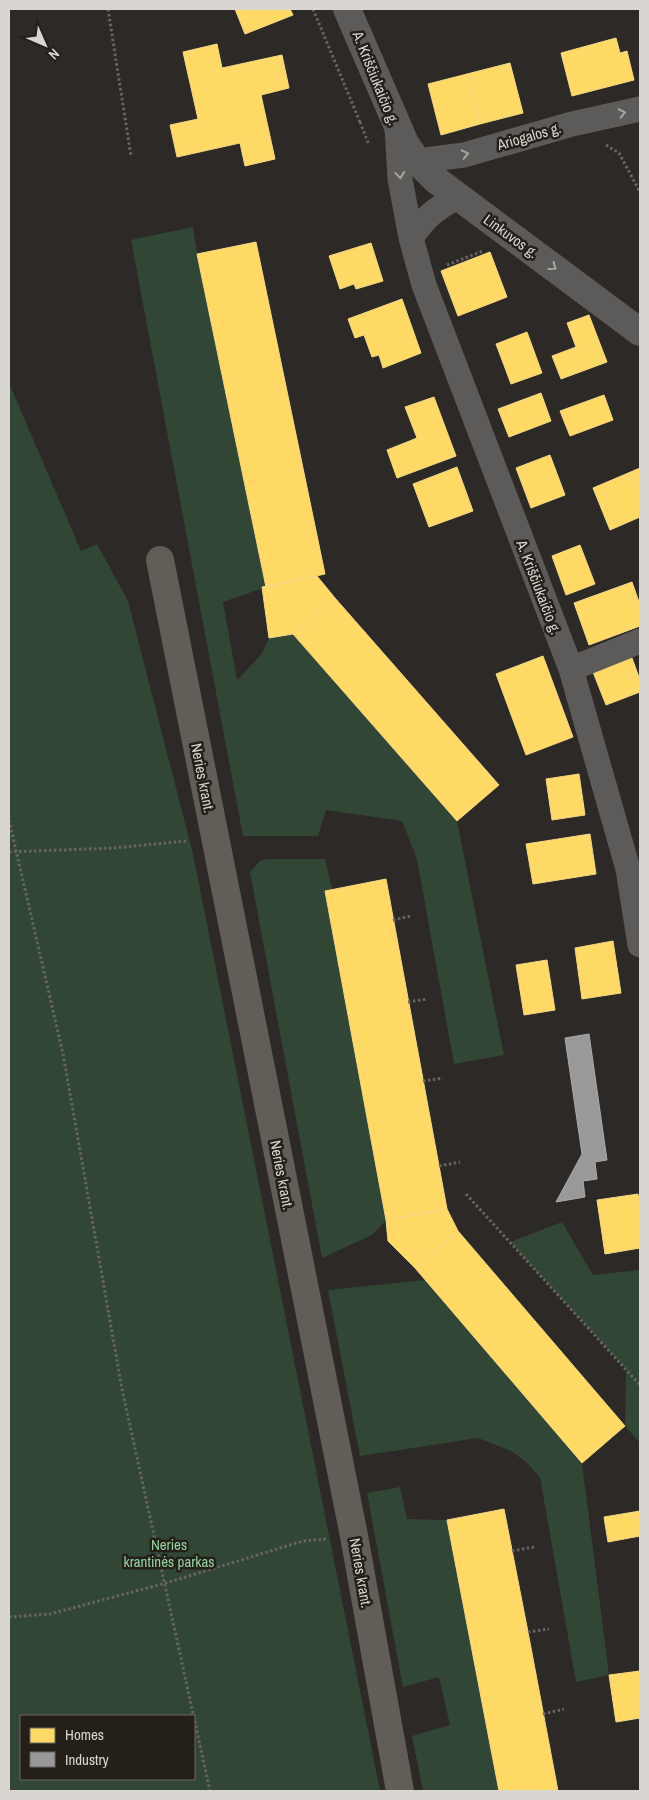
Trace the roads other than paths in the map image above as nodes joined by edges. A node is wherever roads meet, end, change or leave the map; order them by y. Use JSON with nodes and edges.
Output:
{"nodes":[{"id":1,"x":347,"y":9,"type":"edge"},
{"id":2,"x":640,"y":109,"type":"edge"},
{"id":3,"x":397,"y":126,"type":"junction"},
{"id":4,"x":417,"y":161,"type":"junction"},
{"id":5,"x":458,"y":197,"type":"junction"},
{"id":6,"x":411,"y":238,"type":"junction"},
{"id":7,"x":640,"y":332,"type":"edge"},
{"id":8,"x":160,"y":560,"type":"dead end"},
{"id":9,"x":640,"y":641,"type":"edge"},
{"id":10,"x":571,"y":669,"type":"junction"},
{"id":11,"x":640,"y":945,"type":"edge"},
{"id":12,"x":400,"y":1791,"type":"edge"}],
"edges":[{"from":1,"to":3,"type":"street","name":"A. Kriščiukaičio g."},
{"from":4,"to":2,"type":"street","name":"Ariogalos g.","one_way":true},
{"from":3,"to":4,"type":"street","name":"Linkuvos g."},
{"from":3,"to":6,"type":"street","name":"A. Kriščiukaičio g.","one_way":true},
{"from":4,"to":5,"type":"street","name":"Linkuvos g."},
{"from":5,"to":6,"type":"street"},
{"from":5,"to":7,"type":"street","name":"Linkuvos g.","one_way":true},
{"from":6,"to":10,"type":"street","name":"A. Kriščiukaičio g."},
{"from":8,"to":12,"type":"main road","name":"Neries krant."},
{"from":9,"to":10,"type":"street"},
{"from":10,"to":11,"type":"street","name":"A. Kriščiukaičio g."}]}
